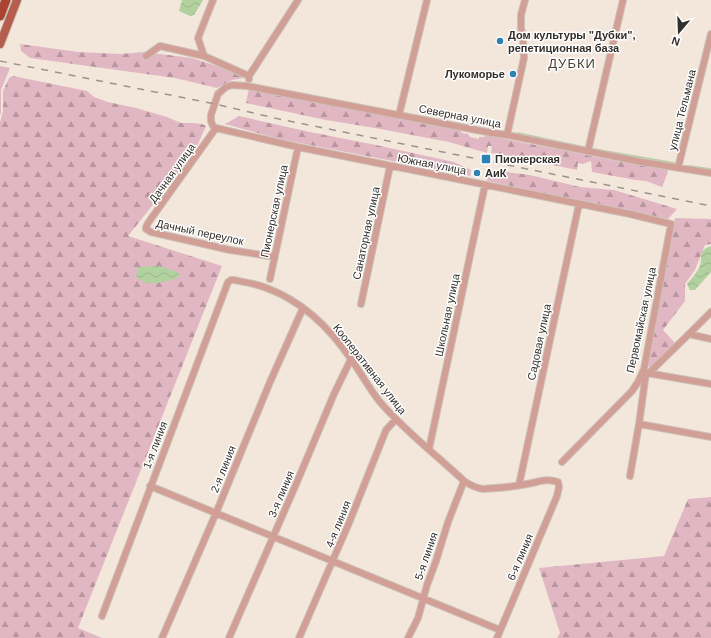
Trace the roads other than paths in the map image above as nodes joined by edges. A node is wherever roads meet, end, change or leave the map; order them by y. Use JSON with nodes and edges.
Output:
{"nodes":[{"id":1,"x":6,"y":0,"type":"edge"},
{"id":2,"x":17,"y":0,"type":"edge"},
{"id":3,"x":213,"y":0,"type":"edge"},
{"id":4,"x":298,"y":0,"type":"edge"},
{"id":5,"x":427,"y":0,"type":"edge"},
{"id":6,"x":525,"y":0,"type":"edge"},
{"id":7,"x":624,"y":0,"type":"edge"},
{"id":8,"x":0,"y":16,"type":"edge"},
{"id":9,"x":711,"y":34,"type":"edge"},
{"id":10,"x":0,"y":44,"type":"edge"},
{"id":11,"x":146,"y":56,"type":"dead end"},
{"id":12,"x":204,"y":56,"type":"junction"},
{"id":13,"x":249,"y":76,"type":"junction"},
{"id":14,"x":247,"y":86,"type":"junction"},
{"id":15,"x":399,"y":115,"type":"junction"},
{"id":16,"x":216,"y":128,"type":"junction"},
{"id":17,"x":507,"y":135,"type":"junction"},
{"id":18,"x":298,"y":147,"type":"junction"},
{"id":19,"x":588,"y":152,"type":"junction"},
{"id":20,"x":390,"y":166,"type":"junction"},
{"id":21,"x":678,"y":168,"type":"junction"},
{"id":22,"x":711,"y":173,"type":"edge"},
{"id":23,"x":485,"y":185,"type":"junction"},
{"id":24,"x":579,"y":204,"type":"junction"},
{"id":25,"x":671,"y":224,"type":"joint"},
{"id":26,"x":146,"y":229,"type":"joint"},
{"id":27,"x":275,"y":258,"type":"junction"},
{"id":28,"x":270,"y":279,"type":"dead end"},
{"id":29,"x":228,"y":282,"type":"joint"},
{"id":30,"x":361,"y":304,"type":"dead end"},
{"id":31,"x":303,"y":308,"type":"junction"},
{"id":32,"x":711,"y":312,"type":"edge"},
{"id":33,"x":689,"y":334,"type":"junction"},
{"id":34,"x":711,"y":338,"type":"edge"},
{"id":35,"x":351,"y":359,"type":"junction"},
{"id":36,"x":646,"y":372,"type":"junction"},
{"id":37,"x":711,"y":384,"type":"edge"},
{"id":38,"x":396,"y":419,"type":"junction"},
{"id":39,"x":639,"y":424,"type":"junction"},
{"id":40,"x":711,"y":437,"type":"edge"},
{"id":41,"x":429,"y":449,"type":"junction"},
{"id":42,"x":562,"y":462,"type":"dead end"},
{"id":43,"x":630,"y":476,"type":"dead end"},
{"id":44,"x":464,"y":481,"type":"junction"},
{"id":45,"x":558,"y":482,"type":"joint"},
{"id":46,"x":519,"y":485,"type":"junction"},
{"id":47,"x":150,"y":486,"type":"junction"},
{"id":48,"x":216,"y":513,"type":"junction"},
{"id":49,"x":274,"y":537,"type":"junction"},
{"id":50,"x":333,"y":561,"type":"junction"},
{"id":51,"x":423,"y":598,"type":"junction"},
{"id":52,"x":102,"y":616,"type":"dead end"},
{"id":53,"x":500,"y":630,"type":"junction"},
{"id":54,"x":162,"y":638,"type":"edge"},
{"id":55,"x":229,"y":638,"type":"edge"},
{"id":56,"x":300,"y":638,"type":"edge"},
{"id":57,"x":408,"y":638,"type":"edge"},
{"id":58,"x":497,"y":638,"type":"edge"}],
"edges":[{"from":1,"to":8,"type":"highway"},
{"from":2,"to":10,"type":"main road"},
{"from":3,"to":12,"type":"street"},
{"from":4,"to":13,"type":"street"},
{"from":5,"to":15,"type":"street"},
{"from":6,"to":17,"type":"street"},
{"from":7,"to":19,"type":"street"},
{"from":9,"to":21,"type":"street","name":"улица Тельмана"},
{"from":11,"to":12,"type":"street"},
{"from":12,"to":13,"type":"street"},
{"from":13,"to":14,"type":"street"},
{"from":14,"to":15,"type":"street","name":"Северная улица"},
{"from":14,"to":16,"type":"street","name":"Северная улица"},
{"from":15,"to":17,"type":"street","name":"Северная улица"},
{"from":16,"to":18,"type":"street","name":"Южная улица"},
{"from":16,"to":26,"type":"street","name":"Дачная улица"},
{"from":17,"to":19,"type":"street","name":"Северная улица"},
{"from":18,"to":20,"type":"street","name":"Южная улица"},
{"from":18,"to":27,"type":"street","name":"Пионерская улица"},
{"from":19,"to":21,"type":"street","name":"Северная улица"},
{"from":20,"to":23,"type":"street","name":"Южная улица"},
{"from":20,"to":30,"type":"street","name":"Санаторная улица"},
{"from":21,"to":22,"type":"street","name":"Северная улица"},
{"from":23,"to":24,"type":"street","name":"Южная улица"},
{"from":23,"to":41,"type":"street","name":"Школьная улица"},
{"from":24,"to":25,"type":"street","name":"Южная улица"},
{"from":24,"to":46,"type":"street","name":"Садовая улица"},
{"from":25,"to":36,"type":"street","name":"Первомайская улица"},
{"from":26,"to":27,"type":"street","name":"Дачный переулок"},
{"from":27,"to":28,"type":"street","name":"Пионерская улица"},
{"from":29,"to":31,"type":"street","name":"Кооперативная улица"},
{"from":29,"to":47,"type":"street","name":"1-я линия"},
{"from":31,"to":35,"type":"street","name":"Кооперативная улица"},
{"from":31,"to":48,"type":"street","name":"2-я линия"},
{"from":32,"to":33,"type":"street"},
{"from":33,"to":34,"type":"street"},
{"from":33,"to":36,"type":"street"},
{"from":35,"to":38,"type":"street","name":"Кооперативная улица"},
{"from":35,"to":49,"type":"street","name":"3-я линия"},
{"from":36,"to":37,"type":"street"},
{"from":36,"to":39,"type":"street"},
{"from":36,"to":42,"type":"street","name":"Первомайская улица"},
{"from":38,"to":41,"type":"street","name":"Кооперативная улица"},
{"from":38,"to":50,"type":"street","name":"4-я линия"},
{"from":39,"to":40,"type":"street"},
{"from":39,"to":43,"type":"street"},
{"from":41,"to":44,"type":"street","name":"Кооперативная улица"},
{"from":44,"to":46,"type":"street","name":"Кооперативная улица"},
{"from":44,"to":51,"type":"street","name":"5-я линия"},
{"from":45,"to":46,"type":"street","name":"Кооперативная улица"},
{"from":45,"to":53,"type":"street","name":"6-я линия"},
{"from":47,"to":48,"type":"street"},
{"from":47,"to":52,"type":"street","name":"1-я линия"},
{"from":48,"to":49,"type":"street"},
{"from":48,"to":54,"type":"street","name":"2-я линия"},
{"from":49,"to":50,"type":"street"},
{"from":49,"to":55,"type":"street","name":"3-я линия"},
{"from":50,"to":51,"type":"street"},
{"from":50,"to":56,"type":"street","name":"4-я линия"},
{"from":51,"to":53,"type":"street"},
{"from":51,"to":57,"type":"street","name":"5-я линия"},
{"from":53,"to":58,"type":"street","name":"6-я линия"}]}
